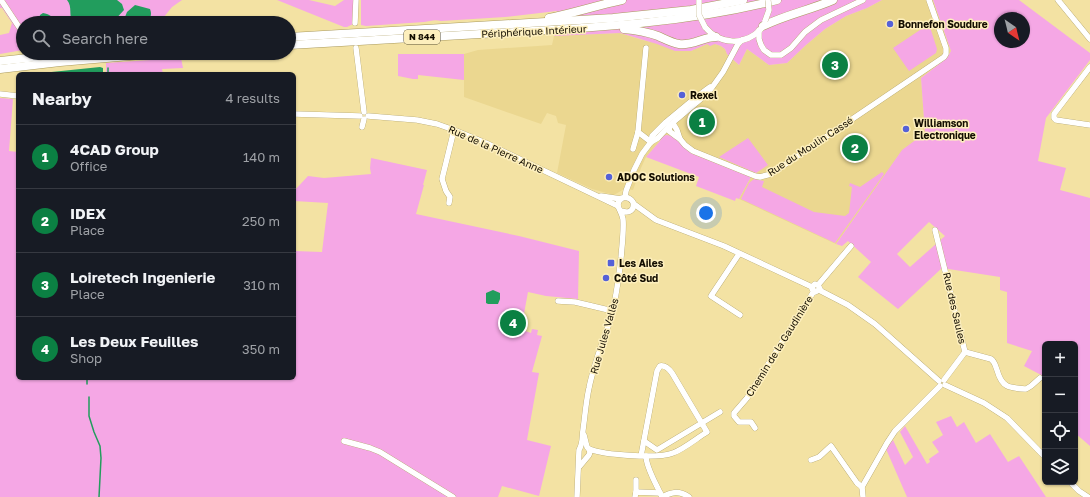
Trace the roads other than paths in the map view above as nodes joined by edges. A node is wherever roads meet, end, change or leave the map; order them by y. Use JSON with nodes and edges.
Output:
{"nodes":[{"id":1,"x":1,"y":0,"type":"edge"},
{"id":2,"x":356,"y":0,"type":"edge"},
{"id":3,"x":622,"y":0,"type":"edge"},
{"id":4,"x":699,"y":0,"type":"edge"},
{"id":5,"x":743,"y":0,"type":"edge"},
{"id":6,"x":768,"y":0,"type":"edge"},
{"id":7,"x":777,"y":0,"type":"edge"},
{"id":8,"x":833,"y":0,"type":"edge"},
{"id":9,"x":864,"y":0,"type":"edge"},
{"id":10,"x":929,"y":0,"type":"edge"},
{"id":11,"x":1058,"y":0,"type":"edge"},
{"id":12,"x":16,"y":22,"type":"edge"},
{"id":13,"x":355,"y":23,"type":"dead end"},
{"id":14,"x":522,"y":24,"type":"junction"},
{"id":15,"x":616,"y":26,"type":"junction"},
{"id":16,"x":762,"y":26,"type":"junction"},
{"id":17,"x":296,"y":37,"type":"edge"},
{"id":18,"x":716,"y":37,"type":"junction"},
{"id":19,"x":1090,"y":39,"type":"edge"},
{"id":20,"x":745,"y":40,"type":"junction"},
{"id":21,"x":726,"y":41,"type":"junction"},
{"id":22,"x":296,"y":45,"type":"edge"},
{"id":23,"x":761,"y":45,"type":"junction"},
{"id":24,"x":356,"y":48,"type":"dead end"},
{"id":25,"x":646,"y":48,"type":"dead end"},
{"id":26,"x":731,"y":57,"type":"junction"},
{"id":27,"x":16,"y":59,"type":"edge"},
{"id":28,"x":86,"y":60,"type":"edge"},
{"id":29,"x":0,"y":61,"type":"edge"},
{"id":30,"x":1090,"y":67,"type":"edge"},
{"id":31,"x":0,"y":69,"type":"edge"},
{"id":32,"x":0,"y":94,"type":"edge"},
{"id":33,"x":16,"y":96,"type":"edge"},
{"id":34,"x":296,"y":114,"type":"edge"},
{"id":35,"x":364,"y":116,"type":"junction"},
{"id":36,"x":670,"y":124,"type":"junction"},
{"id":37,"x":1090,"y":126,"type":"edge"},
{"id":38,"x":362,"y":127,"type":"dead end"},
{"id":39,"x":454,"y":130,"type":"junction"},
{"id":40,"x":638,"y":132,"type":"junction"},
{"id":41,"x":651,"y":142,"type":"junction"},
{"id":42,"x":633,"y":149,"type":"dead end"},
{"id":43,"x":597,"y":196,"type":"junction"},
{"id":44,"x":626,"y":198,"type":"junction"},
{"id":45,"x":449,"y":203,"type":"dead end"},
{"id":46,"x":618,"y":206,"type":"junction"},
{"id":47,"x":632,"y":209,"type":"junction"},
{"id":48,"x":622,"y":212,"type":"junction"},
{"id":49,"x":935,"y":230,"type":"dead end"},
{"id":50,"x":623,"y":239,"type":"junction"},
{"id":51,"x":851,"y":246,"type":"dead end"},
{"id":52,"x":739,"y":254,"type":"junction"},
{"id":53,"x":816,"y":288,"type":"junction"},
{"id":54,"x":558,"y":301,"type":"dead end"},
{"id":55,"x":613,"y":311,"type":"junction"},
{"id":56,"x":740,"y":314,"type":"dead end"},
{"id":57,"x":965,"y":352,"type":"junction"},
{"id":58,"x":1040,"y":378,"type":"dead end"},
{"id":59,"x":942,"y":383,"type":"junction"},
{"id":60,"x":720,"y":412,"type":"dead end"},
{"id":61,"x":702,"y":423,"type":"junction"},
{"id":62,"x":755,"y":428,"type":"dead end"},
{"id":63,"x":344,"y":441,"type":"dead end"},
{"id":64,"x":644,"y":441,"type":"junction"},
{"id":65,"x":587,"y":451,"type":"junction"},
{"id":66,"x":1042,"y":454,"type":"edge"},
{"id":67,"x":644,"y":456,"type":"junction"},
{"id":68,"x":811,"y":460,"type":"dead end"},
{"id":69,"x":579,"y":468,"type":"junction"},
{"id":70,"x":636,"y":480,"type":"dead end"},
{"id":71,"x":1073,"y":485,"type":"edge"},
{"id":72,"x":862,"y":488,"type":"junction"},
{"id":73,"x":636,"y":494,"type":"edge"},
{"id":74,"x":661,"y":496,"type":"edge"},
{"id":75,"x":453,"y":497,"type":"edge"},
{"id":76,"x":577,"y":497,"type":"edge"},
{"id":77,"x":689,"y":497,"type":"edge"},
{"id":78,"x":863,"y":497,"type":"edge"},
{"id":79,"x":1088,"y":497,"type":"edge"}],
"edges":[{"from":1,"to":12,"type":"street"},
{"from":2,"to":13,"type":"street"},
{"from":3,"to":14,"type":"highway"},
{"from":4,"to":18,"type":"street","bridge":true},
{"from":5,"to":14,"type":"highway","number":"N 844"},
{"from":6,"to":16,"type":"street","bridge":true},
{"from":7,"to":15,"type":"highway","name":"Périphérique Intérieur","number":"N 844"},
{"from":8,"to":16,"type":"highway"},
{"from":9,"to":23,"type":"street"},
{"from":10,"to":36,"type":"street","name":"Rue du Moulin Cassé"},
{"from":11,"to":19,"type":"street"},
{"from":14,"to":17,"type":"highway","number":"N 844"},
{"from":15,"to":18,"type":"highway"},
{"from":15,"to":22,"type":"highway","name":"Périphérique Intérieur","number":"N 844"},
{"from":16,"to":20,"type":"street"},
{"from":16,"to":23,"type":"street"},
{"from":18,"to":21,"type":"street"},
{"from":20,"to":21,"type":"street"},
{"from":20,"to":23,"type":"street"},
{"from":20,"to":26,"type":"street"},
{"from":21,"to":26,"type":"street"},
{"from":24,"to":35,"type":"street"},
{"from":25,"to":40,"type":"street"},
{"from":26,"to":36,"type":"street"},
{"from":27,"to":29,"type":"highway"},
{"from":28,"to":31,"type":"highway"},
{"from":30,"to":37,"type":"street"},
{"from":32,"to":33,"type":"street"},
{"from":34,"to":35,"type":"street","name":"Rue de la Pierre Anne"},
{"from":35,"to":38,"type":"street"},
{"from":35,"to":39,"type":"street","name":"Rue de la Pierre Anne"},
{"from":36,"to":41,"type":"street"},
{"from":39,"to":43,"type":"street","name":"Rue de la Pierre Anne"},
{"from":39,"to":45,"type":"street"},
{"from":40,"to":41,"type":"street"},
{"from":40,"to":42,"type":"street"},
{"from":41,"to":44,"type":"street"},
{"from":43,"to":44,"type":"street","name":"Rue de la Pierre Anne"},
{"from":43,"to":46,"type":"street","name":"Rue de la Pierre Anne"},
{"from":44,"to":46,"type":"street"},
{"from":44,"to":47,"type":"street"},
{"from":46,"to":48,"type":"street"},
{"from":47,"to":48,"type":"street"},
{"from":47,"to":50,"type":"street","name":"Rue Jules Vallès"},
{"from":47,"to":52,"type":"street"},
{"from":48,"to":50,"type":"street","name":"Rue Jules Vallès"},
{"from":49,"to":57,"type":"street","name":"Rue des Saules"},
{"from":50,"to":55,"type":"street","name":"Rue Jules Vallès"},
{"from":51,"to":53,"type":"street"},
{"from":52,"to":53,"type":"street"},
{"from":52,"to":56,"type":"street"},
{"from":53,"to":59,"type":"street"},
{"from":53,"to":62,"type":"street","name":"Chemin de la Gaudinière"},
{"from":54,"to":55,"type":"street"},
{"from":55,"to":65,"type":"street","name":"Rue Jules Vallès"},
{"from":57,"to":58,"type":"street"},
{"from":57,"to":59,"type":"street","name":"Rue des Saules"},
{"from":59,"to":66,"type":"street"},
{"from":59,"to":72,"type":"street","name":"Rue des Saules"},
{"from":60,"to":61,"type":"street"},
{"from":61,"to":64,"type":"street"},
{"from":61,"to":64,"type":"street"},
{"from":61,"to":67,"type":"street"},
{"from":63,"to":75,"type":"street"},
{"from":64,"to":67,"type":"street"},
{"from":65,"to":67,"type":"street"},
{"from":65,"to":69,"type":"street"},
{"from":65,"to":69,"type":"street"},
{"from":67,"to":74,"type":"street"},
{"from":68,"to":72,"type":"street"},
{"from":69,"to":76,"type":"street"},
{"from":70,"to":73,"type":"street"},
{"from":71,"to":79,"type":"street"},
{"from":72,"to":78,"type":"street"},
{"from":73,"to":74,"type":"street"},
{"from":74,"to":77,"type":"street"}]}
